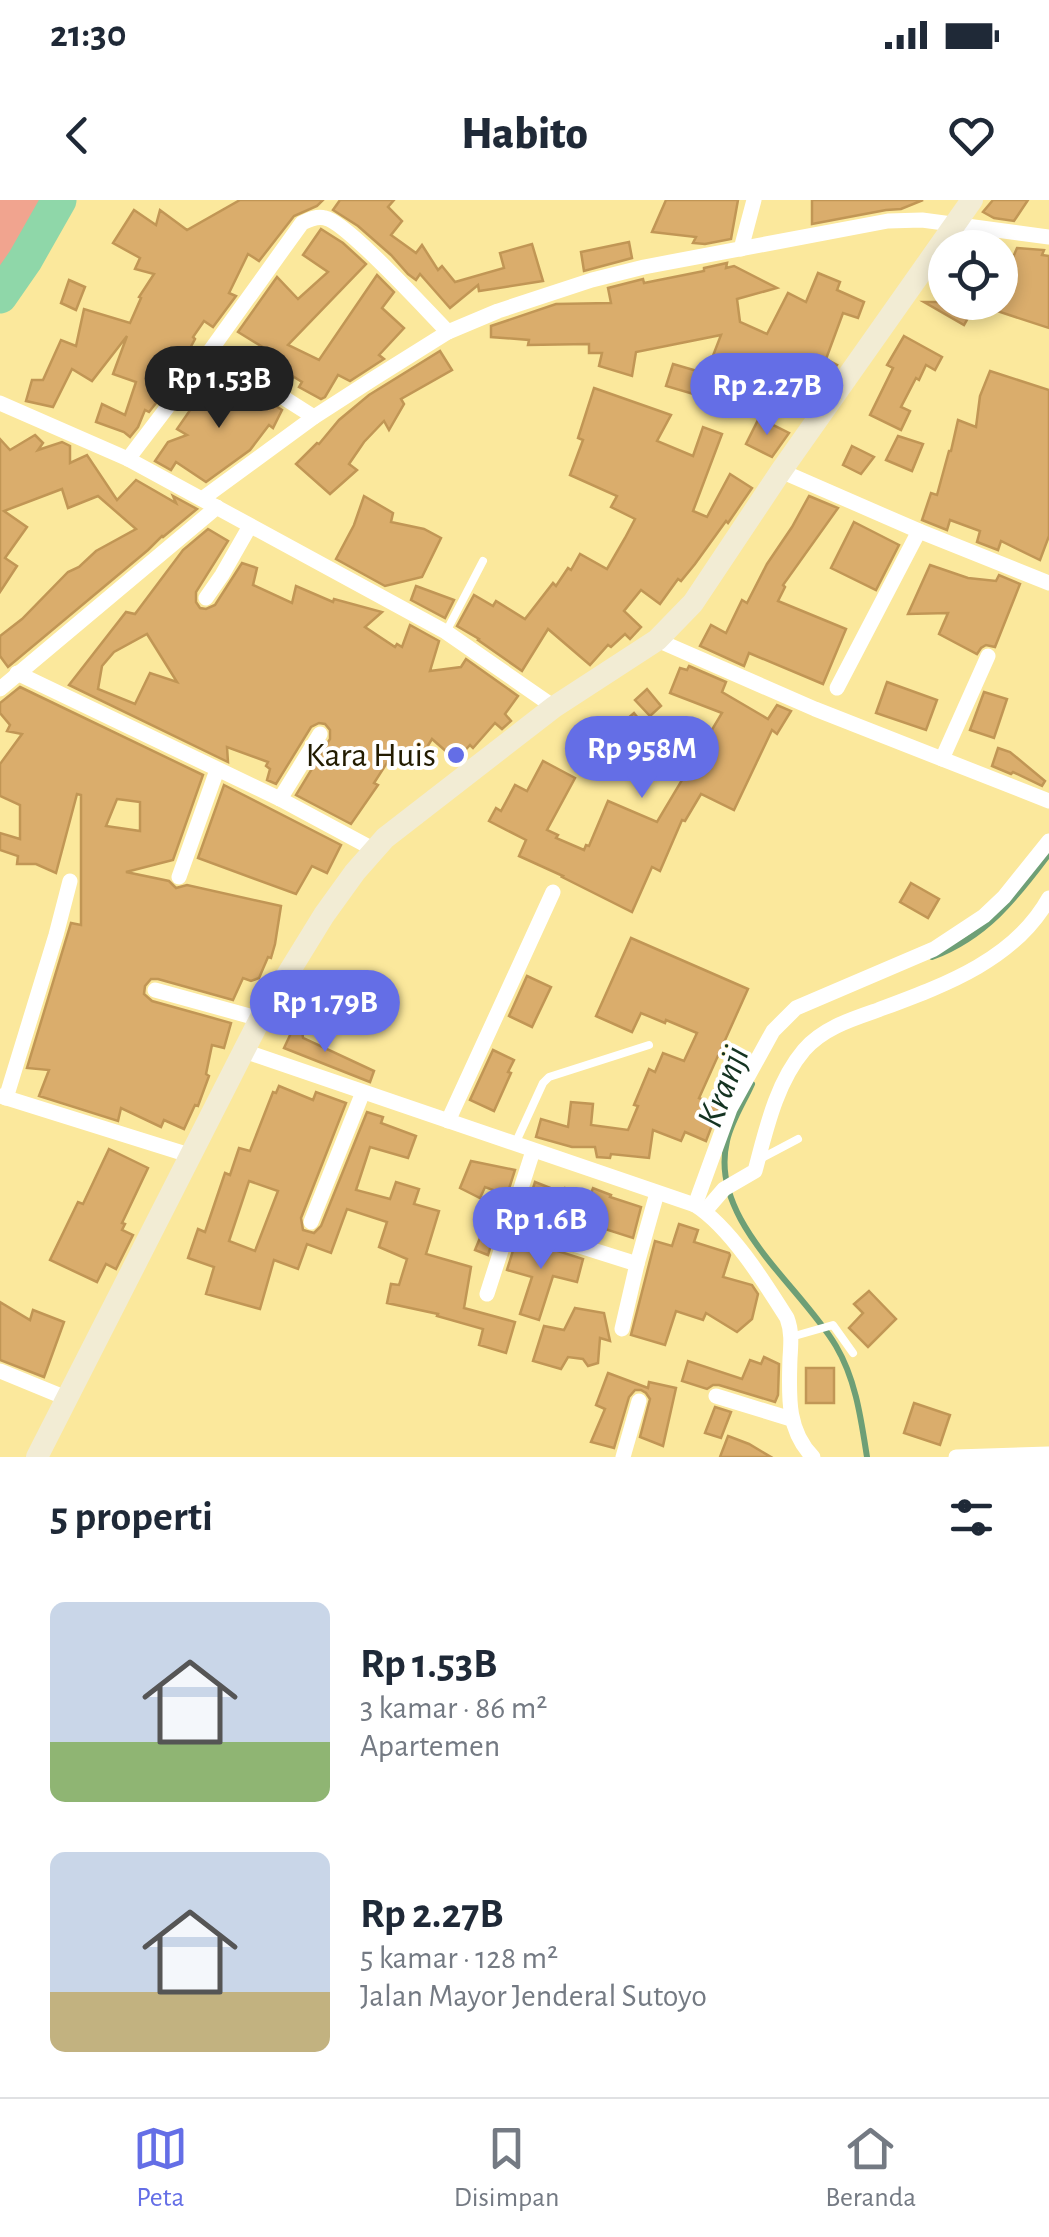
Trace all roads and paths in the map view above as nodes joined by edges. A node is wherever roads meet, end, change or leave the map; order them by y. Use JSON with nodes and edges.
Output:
{"nodes":[{"id":1,"x":754,"y":200,"type":"edge"},
{"id":2,"x":972,"y":200,"type":"edge"},
{"id":3,"x":955,"y":225,"type":"junction"},
{"id":4,"x":1049,"y":236,"type":"edge"},
{"id":5,"x":741,"y":249,"type":"junction"},
{"id":6,"x":448,"y":332,"type":"junction"},
{"id":7,"x":210,"y":351,"type":"junction"},
{"id":8,"x":0,"y":403,"type":"edge"},
{"id":9,"x":314,"y":416,"type":"junction"},
{"id":10,"x":128,"y":459,"type":"junction"},
{"id":11,"x":781,"y":471,"type":"junction"},
{"id":12,"x":209,"y":503,"type":"junction"},
{"id":13,"x":250,"y":526,"type":"junction"},
{"id":14,"x":919,"y":531,"type":"junction"},
{"id":15,"x":483,"y":562,"type":"dead end"},
{"id":16,"x":1049,"y":583,"type":"edge"},
{"id":17,"x":206,"y":598,"type":"dead end"},
{"id":18,"x":446,"y":632,"type":"junction"},
{"id":19,"x":658,"y":640,"type":"junction"},
{"id":20,"x":988,"y":656,"type":"dead end"},
{"id":21,"x":17,"y":673,"type":"junction"},
{"id":22,"x":837,"y":688,"type":"dead end"},
{"id":23,"x":0,"y":689,"type":"edge"},
{"id":24,"x":554,"y":708,"type":"junction"},
{"id":25,"x":320,"y":734,"type":"dead end"},
{"id":26,"x":942,"y":758,"type":"junction"},
{"id":27,"x":217,"y":770,"type":"junction"},
{"id":28,"x":280,"y":799,"type":"junction"},
{"id":29,"x":1049,"y":801,"type":"edge"},
{"id":30,"x":1049,"y":841,"type":"edge"},
{"id":31,"x":373,"y":849,"type":"junction"},
{"id":32,"x":179,"y":876,"type":"dead end"},
{"id":33,"x":70,"y":881,"type":"dead end"},
{"id":34,"x":553,"y":892,"type":"dead end"},
{"id":35,"x":1049,"y":898,"type":"edge"},
{"id":36,"x":155,"y":990,"type":"dead end"},
{"id":37,"x":260,"y":1019,"type":"junction"},
{"id":38,"x":649,"y":1045,"type":"dead end"},
{"id":39,"x":244,"y":1051,"type":"junction"},
{"id":40,"x":363,"y":1092,"type":"junction"},
{"id":41,"x":3,"y":1097,"type":"edge"},
{"id":42,"x":448,"y":1122,"type":"junction"},
{"id":43,"x":798,"y":1139,"type":"dead end"},
{"id":44,"x":515,"y":1144,"type":"junction"},
{"id":45,"x":533,"y":1151,"type":"junction"},
{"id":46,"x":189,"y":1155,"type":"junction"},
{"id":47,"x":756,"y":1165,"type":"junction"},
{"id":48,"x":658,"y":1193,"type":"junction"},
{"id":49,"x":700,"y":1208,"type":"junction"},
{"id":50,"x":311,"y":1222,"type":"dead end"},
{"id":51,"x":510,"y":1224,"type":"junction"},
{"id":52,"x":637,"y":1264,"type":"junction"},
{"id":53,"x":487,"y":1294,"type":"dead end"},
{"id":54,"x":622,"y":1329,"type":"dead end"},
{"id":55,"x":791,"y":1337,"type":"junction"},
{"id":56,"x":853,"y":1353,"type":"dead end"},
{"id":57,"x":0,"y":1371,"type":"edge"},
{"id":58,"x":716,"y":1396,"type":"dead end"},
{"id":59,"x":66,"y":1398,"type":"junction"},
{"id":60,"x":639,"y":1401,"type":"dead end"},
{"id":61,"x":792,"y":1420,"type":"junction"},
{"id":62,"x":1049,"y":1454,"type":"edge"},
{"id":63,"x":37,"y":1457,"type":"edge"},
{"id":64,"x":623,"y":1457,"type":"edge"},
{"id":65,"x":812,"y":1457,"type":"edge"},
{"id":66,"x":956,"y":1457,"type":"edge"}],
"edges":[{"from":1,"to":5,"type":"street"},
{"from":2,"to":3,"type":"main road"},
{"from":3,"to":4,"type":"street"},
{"from":3,"to":5,"type":"street"},
{"from":3,"to":11,"type":"main road"},
{"from":5,"to":6,"type":"street"},
{"from":6,"to":7,"type":"street"},
{"from":6,"to":9,"type":"street"},
{"from":7,"to":9,"type":"street"},
{"from":7,"to":10,"type":"street"},
{"from":8,"to":10,"type":"street"},
{"from":9,"to":12,"type":"street"},
{"from":10,"to":12,"type":"street"},
{"from":11,"to":14,"type":"street"},
{"from":11,"to":19,"type":"main road"},
{"from":12,"to":13,"type":"street"},
{"from":12,"to":21,"type":"street"},
{"from":13,"to":17,"type":"street"},
{"from":13,"to":18,"type":"street"},
{"from":14,"to":16,"type":"street"},
{"from":14,"to":22,"type":"street"},
{"from":15,"to":18,"type":"lane"},
{"from":18,"to":24,"type":"street"},
{"from":19,"to":24,"type":"main road"},
{"from":19,"to":26,"type":"street"},
{"from":20,"to":26,"type":"street"},
{"from":21,"to":23,"type":"street"},
{"from":21,"to":27,"type":"street"},
{"from":24,"to":31,"type":"main road"},
{"from":25,"to":28,"type":"street"},
{"from":26,"to":29,"type":"street"},
{"from":27,"to":28,"type":"street"},
{"from":27,"to":32,"type":"street"},
{"from":28,"to":31,"type":"street"},
{"from":30,"to":49,"type":"street"},
{"from":31,"to":37,"type":"main road"},
{"from":33,"to":41,"type":"street"},
{"from":34,"to":42,"type":"street"},
{"from":35,"to":47,"type":"street"},
{"from":36,"to":37,"type":"street"},
{"from":37,"to":39,"type":"main road"},
{"from":38,"to":44,"type":"lane"},
{"from":39,"to":40,"type":"street"},
{"from":39,"to":46,"type":"main road"},
{"from":40,"to":42,"type":"street"},
{"from":40,"to":50,"type":"street"},
{"from":41,"to":46,"type":"street"},
{"from":42,"to":44,"type":"street"},
{"from":43,"to":47,"type":"lane"},
{"from":44,"to":45,"type":"street"},
{"from":45,"to":48,"type":"street"},
{"from":45,"to":51,"type":"street"},
{"from":46,"to":59,"type":"main road"},
{"from":47,"to":49,"type":"street"},
{"from":48,"to":49,"type":"street"},
{"from":48,"to":52,"type":"street"},
{"from":49,"to":55,"type":"street"},
{"from":51,"to":52,"type":"street"},
{"from":51,"to":53,"type":"street"},
{"from":52,"to":54,"type":"street"},
{"from":55,"to":56,"type":"lane"},
{"from":55,"to":61,"type":"street"},
{"from":57,"to":59,"type":"street"},
{"from":58,"to":61,"type":"street"},
{"from":59,"to":63,"type":"main road"},
{"from":60,"to":64,"type":"street"},
{"from":61,"to":65,"type":"street"},
{"from":62,"to":66,"type":"street"}]}
